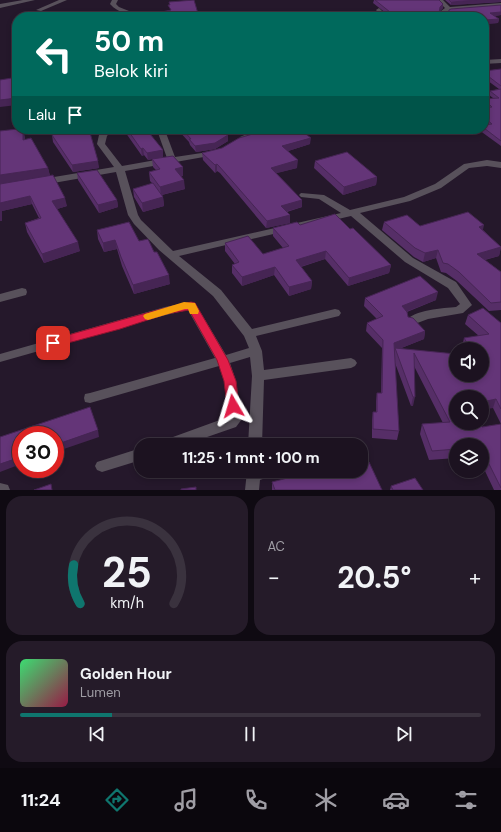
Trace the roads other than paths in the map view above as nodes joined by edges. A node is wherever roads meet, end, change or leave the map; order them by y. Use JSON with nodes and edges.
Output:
{"nodes":[{"id":1,"x":32,"y":0,"type":"edge"},
{"id":2,"x":64,"y":0,"type":"edge"},
{"id":3,"x":115,"y":0,"type":"edge"},
{"id":4,"x":440,"y":0,"type":"edge"},
{"id":5,"x":501,"y":5,"type":"edge"},
{"id":6,"x":0,"y":6,"type":"edge"},
{"id":7,"x":449,"y":8,"type":"junction"},
{"id":8,"x":39,"y":10,"type":"dead end"},
{"id":9,"x":128,"y":12,"type":"edge"},
{"id":10,"x":444,"y":12,"type":"edge"},
{"id":11,"x":501,"y":60,"type":"edge"},
{"id":12,"x":489,"y":61,"type":"edge"},
{"id":13,"x":104,"y":134,"type":"edge"},
{"id":14,"x":163,"y":134,"type":"edge"},
{"id":15,"x":253,"y":134,"type":"edge"},
{"id":16,"x":235,"y":142,"type":"edge"},
{"id":17,"x":224,"y":150,"type":"edge"},
{"id":18,"x":172,"y":160,"type":"junction"},
{"id":19,"x":501,"y":165,"type":"edge"},
{"id":20,"x":120,"y":170,"type":"junction"},
{"id":21,"x":34,"y":183,"type":"edge"},
{"id":22,"x":304,"y":196,"type":"dead end"},
{"id":23,"x":351,"y":213,"type":"junction"},
{"id":24,"x":172,"y":254,"type":"junction"},
{"id":25,"x":22,"y":292,"type":"dead end"},
{"id":26,"x":0,"y":298,"type":"edge"},
{"id":27,"x":335,"y":313,"type":"dead end"},
{"id":28,"x":412,"y":321,"type":"edge"},
{"id":29,"x":249,"y":334,"type":"junction"},
{"id":30,"x":256,"y":351,"type":"junction"},
{"id":31,"x":0,"y":358,"type":"edge"},
{"id":32,"x":222,"y":360,"type":"junction"},
{"id":33,"x":351,"y":363,"type":"dead end"},
{"id":34,"x":258,"y":376,"type":"junction"},
{"id":35,"x":90,"y":398,"type":"dead end"},
{"id":36,"x":189,"y":438,"type":"edge"},
{"id":37,"x":255,"y":438,"type":"edge"},
{"id":38,"x":134,"y":456,"type":"edge"},
{"id":39,"x":102,"y":466,"type":"dead end"}],
"edges":[{"from":1,"to":6,"type":"street"},
{"from":2,"to":8,"type":"street"},
{"from":3,"to":9,"type":"street"},
{"from":4,"to":7,"type":"street"},
{"from":5,"to":7,"type":"street"},
{"from":7,"to":10,"type":"street"},
{"from":11,"to":12,"type":"street"},
{"from":13,"to":20,"type":"street"},
{"from":14,"to":18,"type":"street"},
{"from":15,"to":16,"type":"street"},
{"from":17,"to":18,"type":"street"},
{"from":18,"to":20,"type":"street"},
{"from":19,"to":23,"type":"street"},
{"from":20,"to":21,"type":"street"},
{"from":20,"to":24,"type":"street"},
{"from":22,"to":23,"type":"street"},
{"from":23,"to":24,"type":"street"},
{"from":23,"to":28,"type":"street"},
{"from":24,"to":29,"type":"street"},
{"from":25,"to":26,"type":"street"},
{"from":27,"to":29,"type":"street"},
{"from":29,"to":30,"type":"street"},
{"from":30,"to":32,"type":"street"},
{"from":30,"to":34,"type":"street"},
{"from":31,"to":32,"type":"street"},
{"from":32,"to":35,"type":"street"},
{"from":32,"to":36,"type":"street"},
{"from":33,"to":34,"type":"street"},
{"from":34,"to":37,"type":"street"},
{"from":38,"to":39,"type":"street"}]}
